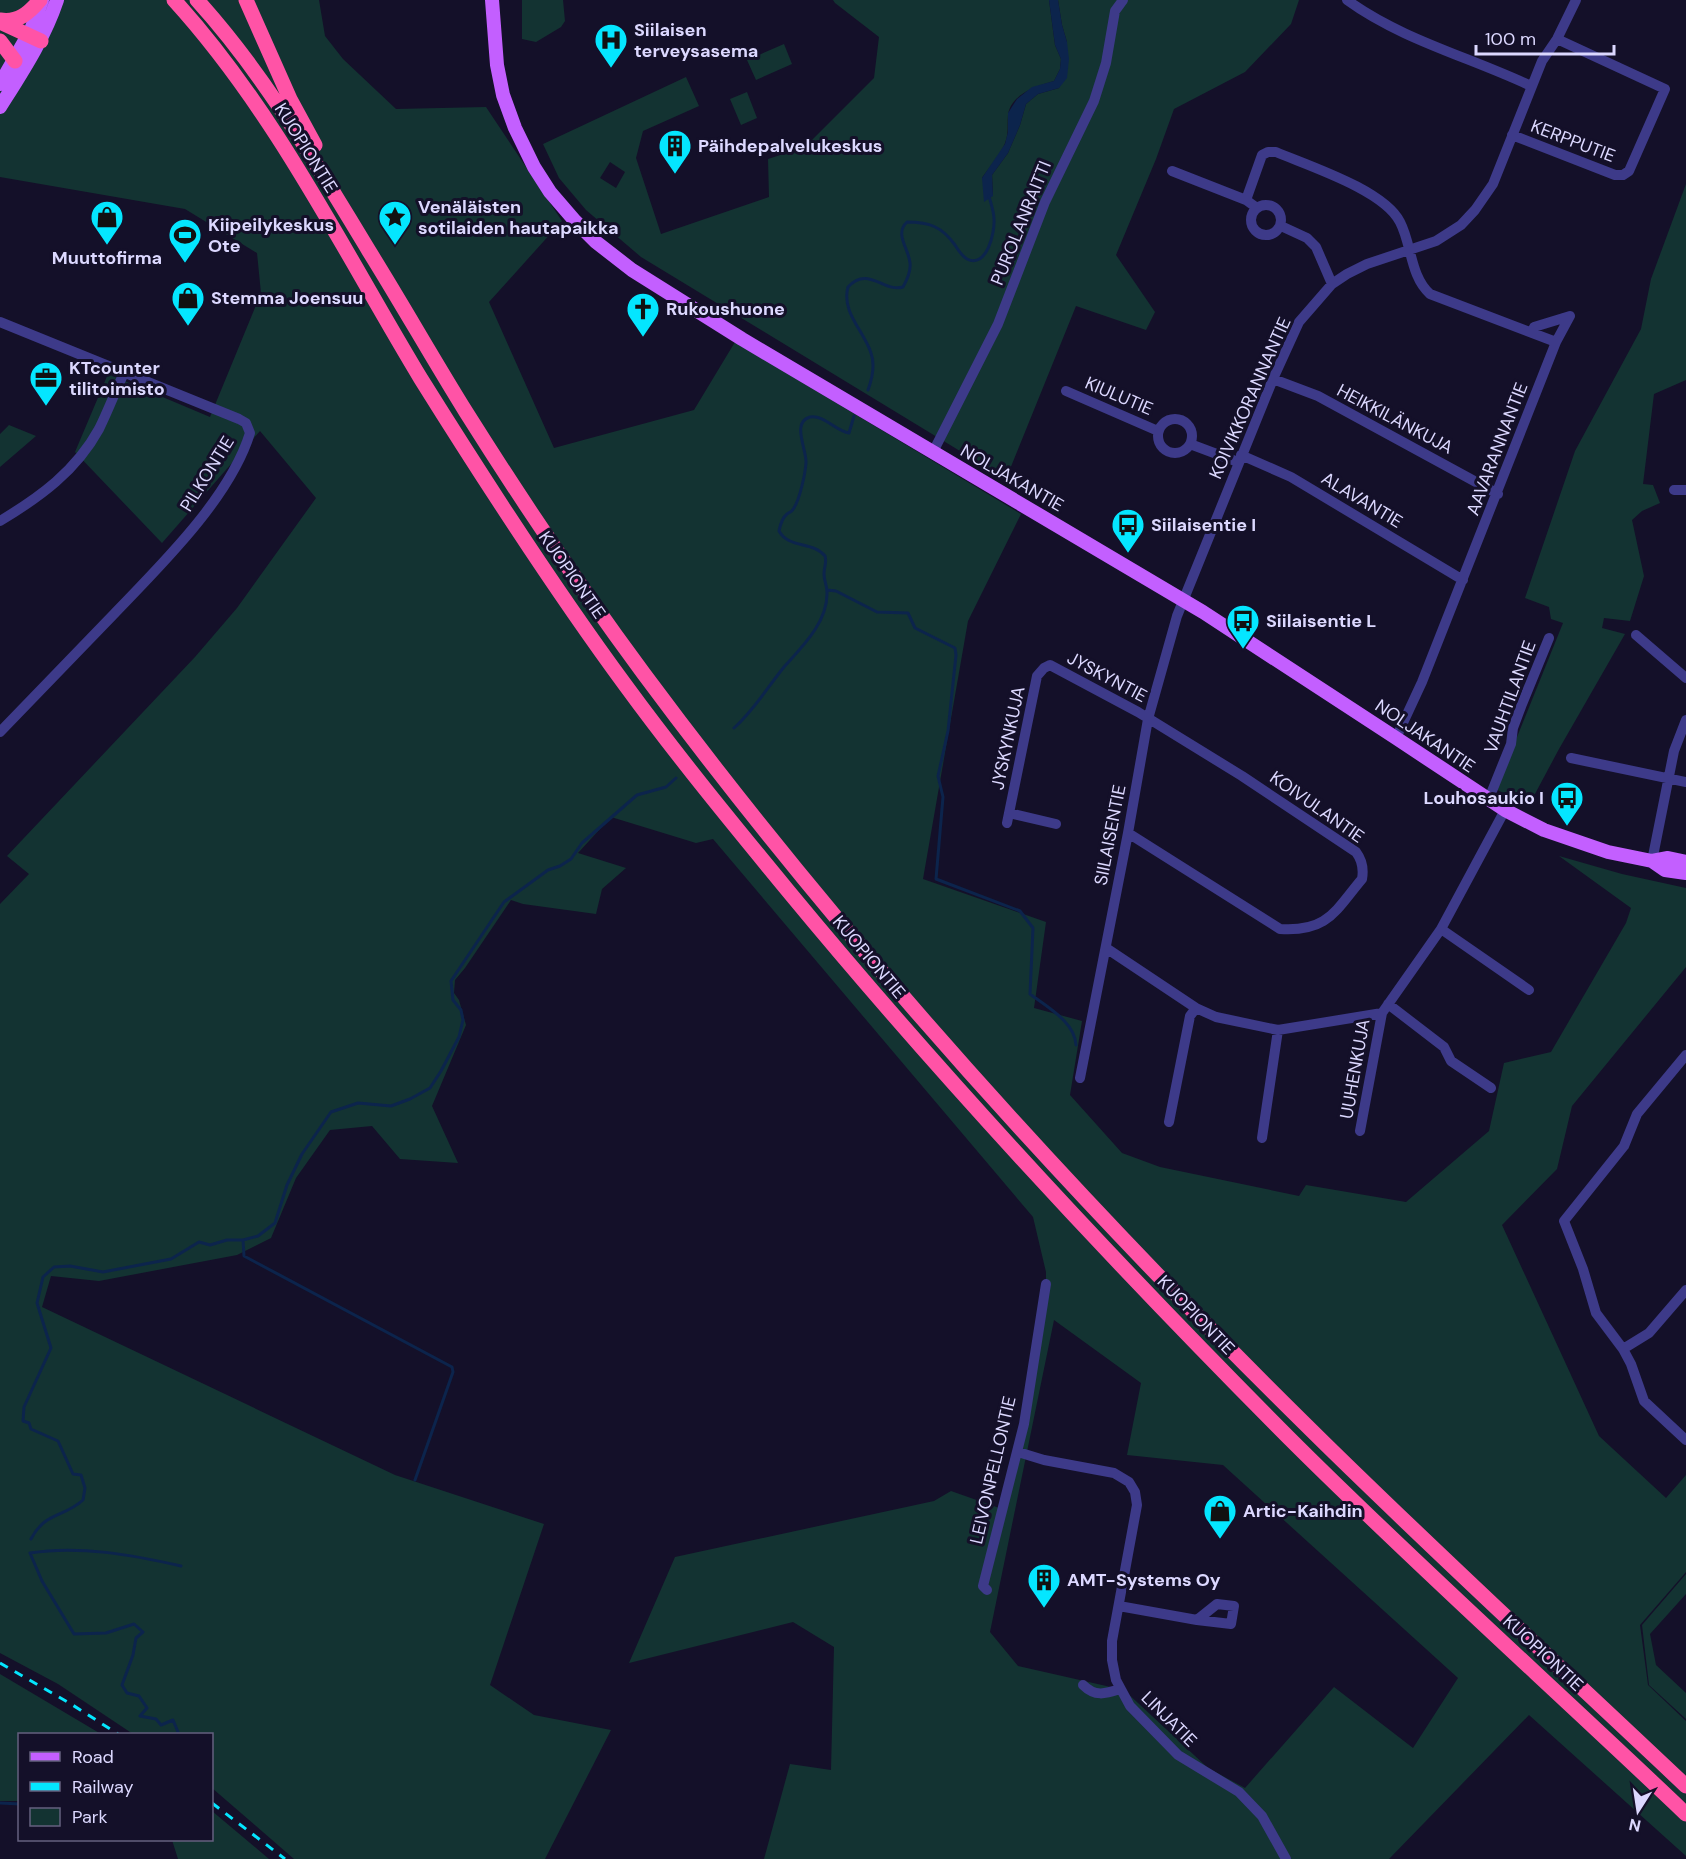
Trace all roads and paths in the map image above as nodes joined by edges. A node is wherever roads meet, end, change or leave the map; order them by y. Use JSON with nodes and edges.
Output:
{"nodes":[{"id":1,"x":41,"y":0,"type":"edge"},
{"id":2,"x":57,"y":0,"type":"edge"},
{"id":3,"x":174,"y":0,"type":"edge"},
{"id":4,"x":197,"y":0,"type":"edge"},
{"id":5,"x":246,"y":0,"type":"edge"},
{"id":6,"x":492,"y":0,"type":"edge"},
{"id":7,"x":1123,"y":0,"type":"edge"},
{"id":8,"x":1347,"y":0,"type":"edge"},
{"id":9,"x":1576,"y":0,"type":"edge"},
{"id":10,"x":0,"y":21,"type":"edge"},
{"id":11,"x":0,"y":32,"type":"edge"},
{"id":12,"x":1557,"y":39,"type":"junction"},
{"id":13,"x":0,"y":41,"type":"edge"},
{"id":14,"x":32,"y":42,"type":"junction"},
{"id":15,"x":15,"y":61,"type":"junction"},
{"id":16,"x":0,"y":84,"type":"edge"},
{"id":17,"x":1531,"y":86,"type":"junction"},
{"id":18,"x":0,"y":107,"type":"edge"},
{"id":19,"x":1512,"y":135,"type":"junction"},
{"id":20,"x":316,"y":163,"type":"junction"},
{"id":21,"x":1172,"y":171,"type":"dead end"},
{"id":22,"x":1246,"y":200,"type":"junction"},
{"id":23,"x":1257,"y":208,"type":"junction"},
{"id":24,"x":1281,"y":226,"type":"junction"},
{"id":25,"x":1409,"y":251,"type":"junction"},
{"id":26,"x":1332,"y":284,"type":"junction"},
{"id":27,"x":0,"y":322,"type":"edge"},
{"id":28,"x":1532,"y":333,"type":"junction"},
{"id":29,"x":1556,"y":342,"type":"junction"},
{"id":30,"x":124,"y":373,"type":"junction"},
{"id":31,"x":1273,"y":379,"type":"junction"},
{"id":32,"x":1066,"y":392,"type":"dead end"},
{"id":33,"x":1158,"y":430,"type":"junction"},
{"id":34,"x":1190,"y":444,"type":"junction"},
{"id":35,"x":933,"y":452,"type":"junction"},
{"id":36,"x":1240,"y":459,"type":"junction"},
{"id":37,"x":1674,"y":490,"type":"dead end"},
{"id":38,"x":1686,"y":490,"type":"edge"},
{"id":39,"x":1498,"y":494,"type":"junction"},
{"id":40,"x":0,"y":520,"type":"edge"},
{"id":41,"x":1463,"y":580,"type":"junction"},
{"id":42,"x":1184,"y":601,"type":"junction"},
{"id":43,"x":1636,"y":635,"type":"dead end"},
{"id":44,"x":1549,"y":638,"type":"dead end"},
{"id":45,"x":1050,"y":665,"type":"joint"},
{"id":46,"x":1686,"y":678,"type":"edge"},
{"id":47,"x":1148,"y":719,"type":"junction"},
{"id":48,"x":1686,"y":720,"type":"edge"},
{"id":49,"x":0,"y":732,"type":"edge"},
{"id":50,"x":1396,"y":738,"type":"junction"},
{"id":51,"x":1571,"y":758,"type":"dead end"},
{"id":52,"x":1668,"y":778,"type":"junction"},
{"id":53,"x":1686,"y":782,"type":"edge"},
{"id":54,"x":1488,"y":801,"type":"junction"},
{"id":55,"x":1505,"y":810,"type":"junction"},
{"id":56,"x":1056,"y":824,"type":"dead end"},
{"id":57,"x":1128,"y":833,"type":"junction"},
{"id":58,"x":1652,"y":861,"type":"junction"},
{"id":59,"x":1686,"y":862,"type":"edge"},
{"id":60,"x":1686,"y":873,"type":"edge"},
{"id":61,"x":1441,"y":929,"type":"junction"},
{"id":62,"x":1106,"y":948,"type":"junction"},
{"id":63,"x":1529,"y":990,"type":"dead end"},
{"id":64,"x":1196,"y":1008,"type":"junction"},
{"id":65,"x":1385,"y":1008,"type":"junction"},
{"id":66,"x":1278,"y":1030,"type":"junction"},
{"id":67,"x":1686,"y":1055,"type":"edge"},
{"id":68,"x":1080,"y":1078,"type":"dead end"},
{"id":69,"x":1491,"y":1088,"type":"dead end"},
{"id":70,"x":1168,"y":1122,"type":"dead end"},
{"id":71,"x":1360,"y":1131,"type":"dead end"},
{"id":72,"x":1262,"y":1138,"type":"dead end"},
{"id":73,"x":1046,"y":1284,"type":"dead end"},
{"id":74,"x":1686,"y":1290,"type":"edge"},
{"id":75,"x":1623,"y":1349,"type":"junction"},
{"id":76,"x":1686,"y":1440,"type":"edge"},
{"id":77,"x":1018,"y":1452,"type":"junction"},
{"id":78,"x":987,"y":1590,"type":"dead end"},
{"id":79,"x":1119,"y":1606,"type":"junction"},
{"id":80,"x":1197,"y":1620,"type":"dead end"},
{"id":81,"x":1083,"y":1685,"type":"dead end"},
{"id":82,"x":1120,"y":1689,"type":"junction"},
{"id":83,"x":1686,"y":1786,"type":"edge"},
{"id":84,"x":1686,"y":1814,"type":"edge"},
{"id":85,"x":1286,"y":1859,"type":"edge"}],
"edges":[{"from":1,"to":10,"type":"highway"},
{"from":1,"to":14,"type":"main road"},
{"from":2,"to":14,"type":"main road"},
{"from":3,"to":84,"type":"highway","name":"KUOPIONTIE"},
{"from":4,"to":20,"type":"highway","name":"KUOPIONTIE"},
{"from":5,"to":20,"type":"highway"},
{"from":6,"to":35,"type":"main road","name":"NOLJAKANTIE"},
{"from":7,"to":35,"type":"street","name":"PUROLANRAITTI"},
{"from":8,"to":17,"type":"street"},
{"from":9,"to":12,"type":"street","name":"KOIVIKKORANNANTIE"},
{"from":10,"to":14,"type":"highway"},
{"from":11,"to":14,"type":"highway"},
{"from":12,"to":17,"type":"street","name":"KOIVIKKORANNANTIE"},
{"from":12,"to":19,"type":"street","name":"KERPPUTIE"},
{"from":13,"to":15,"type":"highway"},
{"from":14,"to":15,"type":"main road"},
{"from":14,"to":18,"type":"main road"},
{"from":15,"to":16,"type":"main road"},
{"from":17,"to":19,"type":"street","name":"KOIVIKKORANNANTIE"},
{"from":19,"to":25,"type":"street","name":"KOIVIKKORANNANTIE"},
{"from":20,"to":83,"type":"highway","name":"KUOPIONTIE"},
{"from":21,"to":22,"type":"street"},
{"from":22,"to":23,"type":"street"},
{"from":22,"to":25,"type":"street"},
{"from":23,"to":24,"type":"street"},
{"from":23,"to":24,"type":"street"},
{"from":24,"to":26,"type":"street"},
{"from":25,"to":26,"type":"street","name":"KOIVIKKORANNANTIE"},
{"from":25,"to":28,"type":"street"},
{"from":26,"to":31,"type":"street","name":"KOIVIKKORANNANTIE"},
{"from":27,"to":30,"type":"street","name":"PILKONTIE"},
{"from":28,"to":29,"type":"street"},
{"from":28,"to":29,"type":"street","name":"AAVARANNANTIE"},
{"from":29,"to":39,"type":"street","name":"AAVARANNANTIE"},
{"from":30,"to":40,"type":"street"},
{"from":30,"to":49,"type":"street","name":"PILKONTIE"},
{"from":31,"to":36,"type":"street","name":"KOIVIKKORANNANTIE"},
{"from":31,"to":39,"type":"street","name":"HEIKKILÄNKUJA"},
{"from":32,"to":33,"type":"street","name":"KIULUTIE"},
{"from":33,"to":34,"type":"street"},
{"from":33,"to":34,"type":"street"},
{"from":34,"to":36,"type":"street"},
{"from":35,"to":42,"type":"main road","name":"NOLJAKANTIE"},
{"from":36,"to":41,"type":"street","name":"ALAVANTIE"},
{"from":36,"to":42,"type":"street","name":"KOIVIKKORANNANTIE"},
{"from":37,"to":38,"type":"street"},
{"from":39,"to":41,"type":"street","name":"AAVARANNANTIE"},
{"from":41,"to":50,"type":"street","name":"AAVARANNANTIE"},
{"from":42,"to":47,"type":"street","name":"SIILAISENTIE"},
{"from":42,"to":50,"type":"main road","name":"NOLJAKANTIE"},
{"from":43,"to":46,"type":"street"},
{"from":44,"to":54,"type":"street","name":"VAUHTILANTIE"},
{"from":45,"to":47,"type":"street","name":"JYSKYNTIE"},
{"from":45,"to":56,"type":"street","name":"JYSKYNKUJA"},
{"from":47,"to":57,"type":"street","name":"SIILAISENTIE"},
{"from":47,"to":57,"type":"street","name":"KOIVULANTIE"},
{"from":48,"to":52,"type":"street"},
{"from":50,"to":54,"type":"main road","name":"NOLJAKANTIE"},
{"from":51,"to":52,"type":"street"},
{"from":52,"to":53,"type":"street"},
{"from":52,"to":58,"type":"street"},
{"from":54,"to":55,"type":"main road","name":"NOLJAKANTIE"},
{"from":55,"to":58,"type":"main road","name":"NOLJAKANTIE"},
{"from":55,"to":61,"type":"street"},
{"from":57,"to":62,"type":"street","name":"SIILAISENTIE"},
{"from":58,"to":59,"type":"main road","name":"NOLJAKANTIE"},
{"from":58,"to":60,"type":"main road","name":"NOLJAKANTIE"},
{"from":61,"to":63,"type":"street"},
{"from":61,"to":65,"type":"street"},
{"from":62,"to":64,"type":"street"},
{"from":62,"to":68,"type":"street","name":"SIILAISENTIE"},
{"from":64,"to":66,"type":"street"},
{"from":64,"to":70,"type":"street"},
{"from":65,"to":66,"type":"street"},
{"from":65,"to":69,"type":"street"},
{"from":65,"to":71,"type":"street","name":"UUHENKUJA"},
{"from":66,"to":72,"type":"street"},
{"from":67,"to":75,"type":"street"},
{"from":73,"to":77,"type":"street","name":"LEIVONPELLONTIE"},
{"from":74,"to":75,"type":"street"},
{"from":75,"to":76,"type":"street"},
{"from":77,"to":78,"type":"street","name":"LEIVONPELLONTIE"},
{"from":77,"to":79,"type":"street","name":"LINJATIE"},
{"from":79,"to":80,"type":"street"},
{"from":79,"to":82,"type":"street","name":"LINJATIE"},
{"from":81,"to":82,"type":"street"},
{"from":82,"to":85,"type":"street","name":"LINJATIE"}]}
